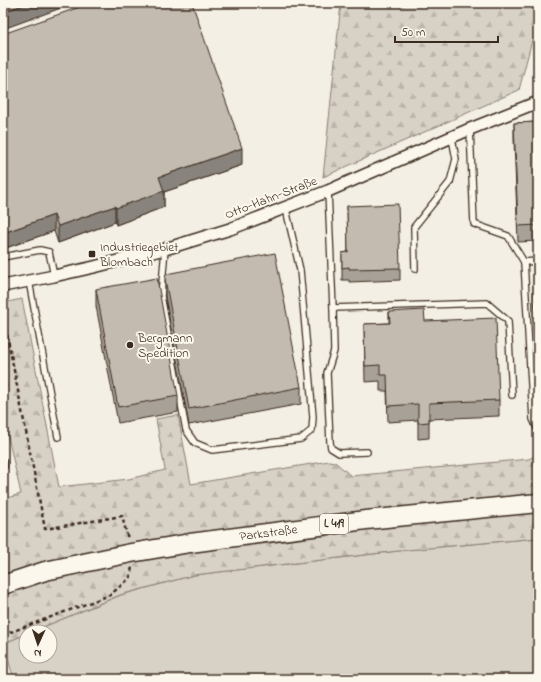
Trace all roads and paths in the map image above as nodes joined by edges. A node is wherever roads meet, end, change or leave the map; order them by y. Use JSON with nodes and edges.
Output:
{"nodes":[{"id":1,"x":538,"y":102,"type":"edge"},
{"id":2,"x":470,"y":129,"type":"junction"},
{"id":3,"x":452,"y":138,"type":"junction"},
{"id":4,"x":328,"y":191,"type":"junction"},
{"id":5,"x":286,"y":209,"type":"junction"},
{"id":6,"x":165,"y":249,"type":"junction"},
{"id":7,"x":3,"y":257,"type":"edge"},
{"id":8,"x":538,"y":261,"type":"edge"},
{"id":9,"x":524,"y":262,"type":"junction"},
{"id":10,"x":415,"y":269,"type":"dead end"},
{"id":11,"x":54,"y":276,"type":"junction"},
{"id":12,"x":29,"y":282,"type":"junction"},
{"id":13,"x":3,"y":286,"type":"edge"},
{"id":14,"x":333,"y":308,"type":"junction"},
{"id":15,"x":3,"y":314,"type":"edge"},
{"id":16,"x":512,"y":396,"type":"dead end"},
{"id":17,"x":538,"y":430,"type":"edge"},
{"id":18,"x":58,"y":437,"type":"dead end"},
{"id":19,"x":367,"y":452,"type":"dead end"},
{"id":20,"x":538,"y":503,"type":"edge"},
{"id":21,"x":131,"y":553,"type":"junction"},
{"id":22,"x":3,"y":585,"type":"edge"},
{"id":23,"x":3,"y":635,"type":"edge"},
{"id":24,"x":3,"y":666,"type":"edge"},
{"id":25,"x":8,"y":679,"type":"edge"}],
"edges":[{"from":1,"to":2,"type":"street","name":"Otto-Hahn-Straße"},
{"from":2,"to":3,"type":"street","name":"Otto-Hahn-Straße"},
{"from":2,"to":9,"type":"lane"},
{"from":3,"to":4,"type":"street","name":"Otto-Hahn-Straße"},
{"from":3,"to":10,"type":"lane"},
{"from":4,"to":5,"type":"street","name":"Otto-Hahn-Straße"},
{"from":4,"to":14,"type":"lane"},
{"from":5,"to":6,"type":"street","name":"Otto-Hahn-Straße"},
{"from":5,"to":6,"type":"lane"},
{"from":6,"to":11,"type":"street","name":"Otto-Hahn-Straße"},
{"from":7,"to":11,"type":"lane"},
{"from":8,"to":9,"type":"lane"},
{"from":9,"to":17,"type":"lane"},
{"from":11,"to":12,"type":"street","name":"Otto-Hahn-Straße"},
{"from":12,"to":13,"type":"street","name":"Otto-Hahn-Straße"},
{"from":12,"to":18,"type":"lane"},
{"from":14,"to":16,"type":"lane"},
{"from":14,"to":19,"type":"lane"},
{"from":15,"to":21,"type":"path"},
{"from":20,"to":21,"type":"main road","name":"Parkstraße","number":"L 419"},
{"from":21,"to":22,"type":"main road","name":"Parkstraße","number":"L 419"},
{"from":21,"to":23,"type":"path"},
{"from":24,"to":25,"type":"path"}]}
